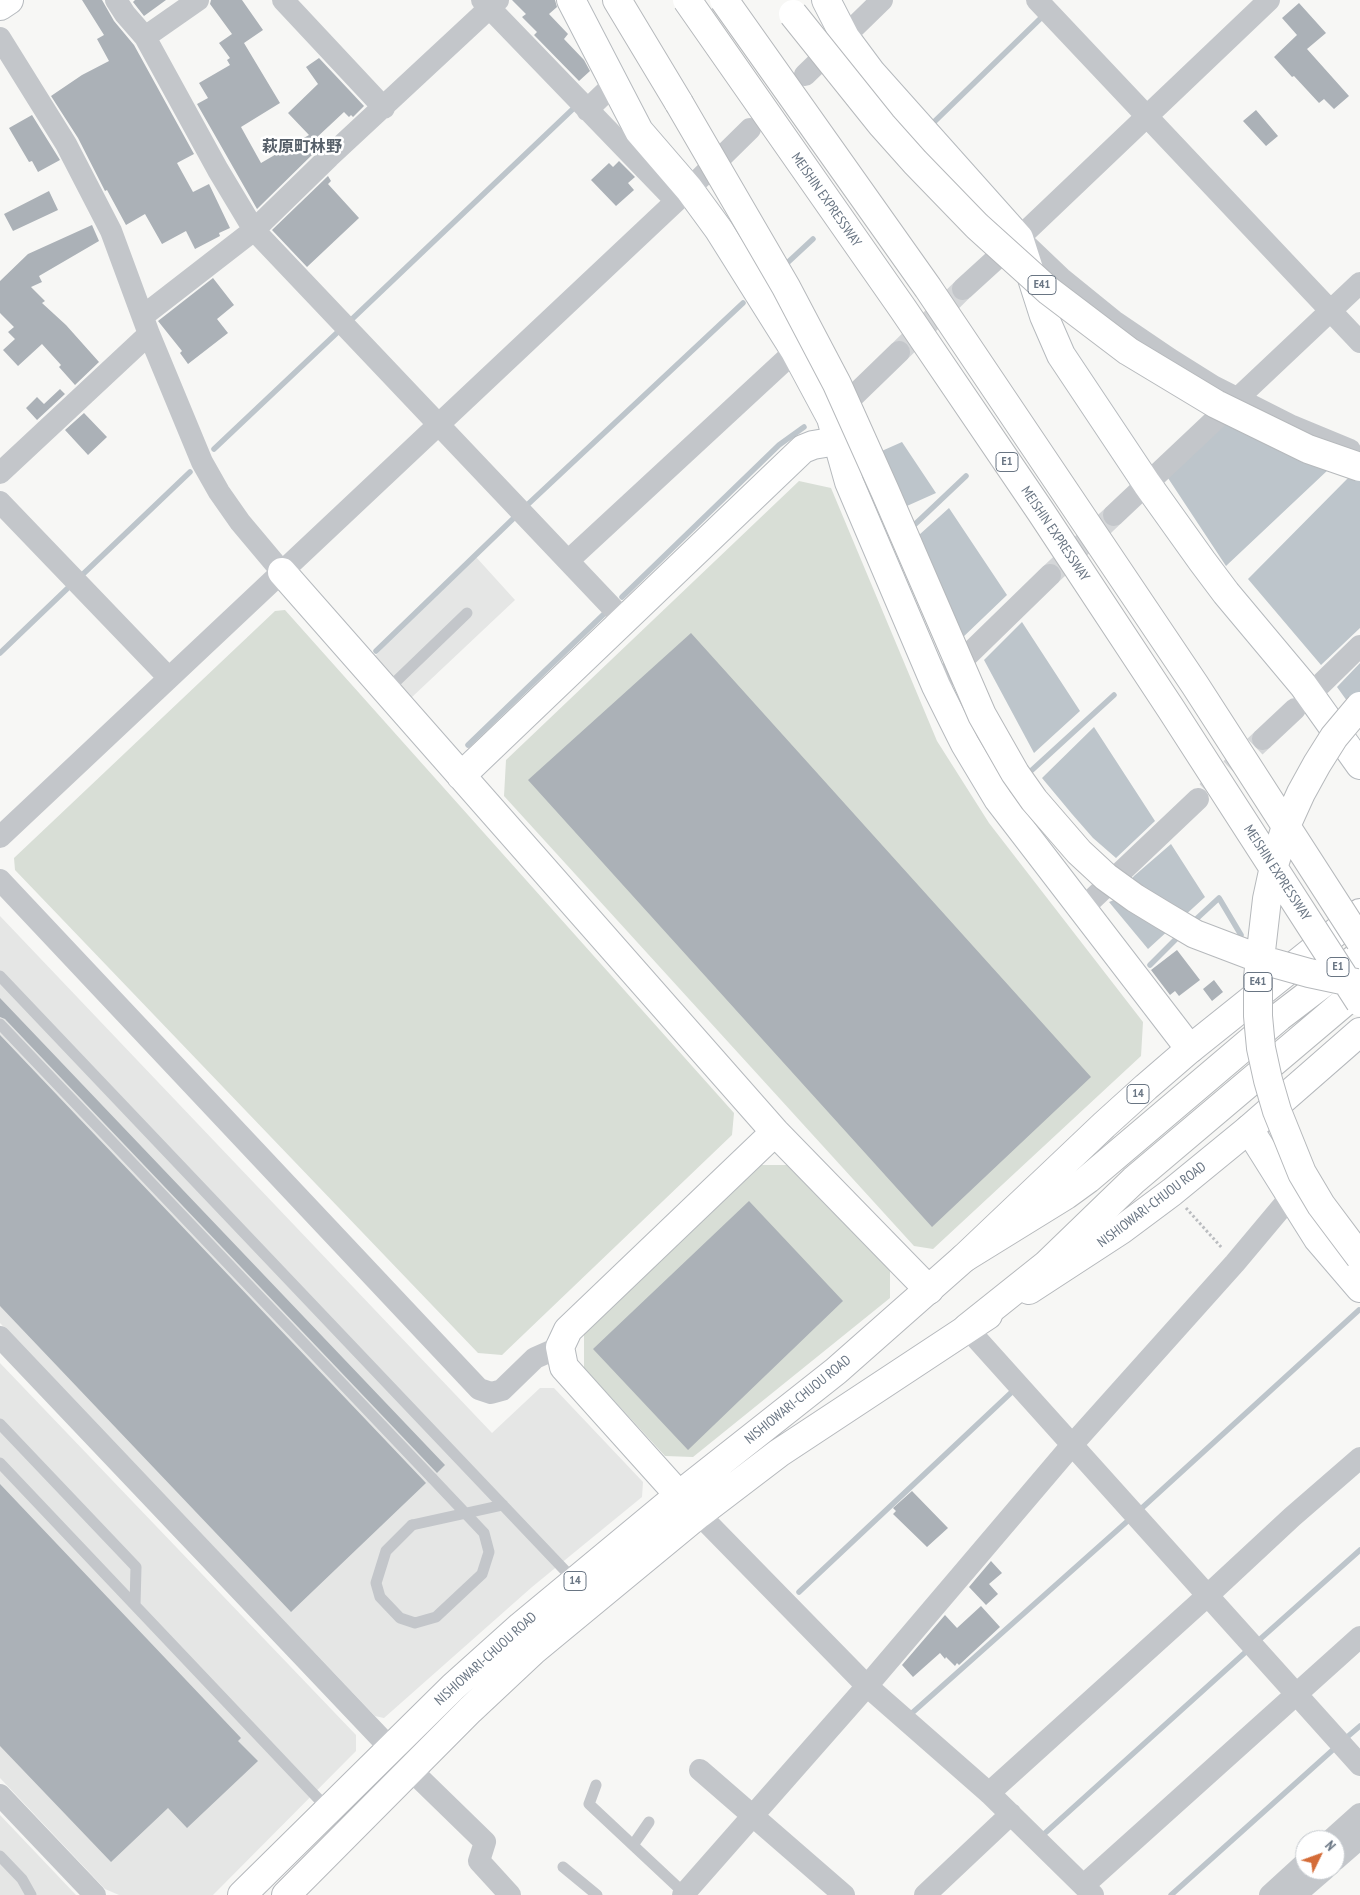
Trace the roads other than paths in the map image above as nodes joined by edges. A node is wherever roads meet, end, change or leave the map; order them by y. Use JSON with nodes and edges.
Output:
{"nodes":[{"id":1,"x":9,"y":0,"type":"edge"},
{"id":2,"x":116,"y":0,"type":"edge"},
{"id":3,"x":198,"y":0,"type":"edge"},
{"id":4,"x":283,"y":0,"type":"edge"},
{"id":5,"x":571,"y":0,"type":"edge"},
{"id":6,"x":617,"y":0,"type":"edge"},
{"id":7,"x":687,"y":0,"type":"edge"},
{"id":8,"x":724,"y":0,"type":"edge"},
{"id":9,"x":826,"y":0,"type":"edge"},
{"id":10,"x":882,"y":0,"type":"edge"},
{"id":11,"x":1037,"y":0,"type":"edge"},
{"id":12,"x":1269,"y":0,"type":"edge"},
{"id":13,"x":490,"y":3,"type":"edge"},
{"id":14,"x":0,"y":6,"type":"edge"},
{"id":15,"x":788,"y":7,"type":"edge"},
{"id":16,"x":145,"y":37,"type":"junction"},
{"id":17,"x":844,"y":37,"type":"junction"},
{"id":18,"x":0,"y":38,"type":"edge"},
{"id":19,"x":805,"y":75,"type":"dead end"},
{"id":20,"x":614,"y":84,"type":"junction"},
{"id":21,"x":384,"y":108,"type":"junction"},
{"id":22,"x":587,"y":110,"type":"junction"},
{"id":23,"x":1148,"y":117,"type":"junction"},
{"id":24,"x":750,"y":129,"type":"dead end"},
{"id":25,"x":683,"y":195,"type":"junction"},
{"id":26,"x":254,"y":230,"type":"junction"},
{"id":27,"x":1019,"y":238,"type":"junction"},
{"id":28,"x":1360,"y":283,"type":"edge"},
{"id":29,"x":963,"y":288,"type":"tunnel mouth"},
{"id":30,"x":1330,"y":311,"type":"junction"},
{"id":31,"x":146,"y":325,"type":"junction"},
{"id":32,"x":1360,"y":342,"type":"edge"},
{"id":33,"x":795,"y":351,"type":"junction"},
{"id":34,"x":899,"y":352,"type":"tunnel mouth"},
{"id":35,"x":1237,"y":398,"type":"junction"},
{"id":36,"x":1220,"y":414,"type":"junction"},
{"id":37,"x":439,"y":424,"type":"junction"},
{"id":38,"x":834,"y":430,"type":"junction"},
{"id":39,"x":1360,"y":453,"type":"edge"},
{"id":40,"x":1360,"y":467,"type":"edge"},
{"id":41,"x":0,"y":473,"type":"edge"},
{"id":42,"x":1360,"y":474,"type":"edge"},
{"id":43,"x":1147,"y":484,"type":"junction"},
{"id":44,"x":0,"y":502,"type":"edge"},
{"id":45,"x":1114,"y":515,"type":"tunnel mouth"},
{"id":46,"x":569,"y":560,"type":"junction"},
{"id":47,"x":282,"y":572,"type":"junction"},
{"id":48,"x":1050,"y":576,"type":"tunnel mouth"},
{"id":49,"x":467,"y":614,"type":"dead end"},
{"id":50,"x":624,"y":620,"type":"junction"},
{"id":51,"x":1360,"y":646,"type":"edge"},
{"id":52,"x":169,"y":678,"type":"junction"},
{"id":53,"x":1321,"y":684,"type":"dead end"},
{"id":54,"x":936,"y":686,"type":"junction"},
{"id":55,"x":386,"y":691,"type":"junction"},
{"id":56,"x":1360,"y":706,"type":"edge"},
{"id":57,"x":1295,"y":709,"type":"dead end"},
{"id":58,"x":1262,"y":739,"type":"tunnel mouth"},
{"id":59,"x":1360,"y":765,"type":"edge"},
{"id":60,"x":461,"y":776,"type":"junction"},
{"id":61,"x":1198,"y":799,"type":"tunnel mouth"},
{"id":62,"x":0,"y":837,"type":"edge"},
{"id":63,"x":0,"y":880,"type":"edge"},
{"id":64,"x":1082,"y":909,"type":"junction"},
{"id":65,"x":1360,"y":912,"type":"edge"},
{"id":66,"x":1360,"y":941,"type":"edge"},
{"id":67,"x":1360,"y":955,"type":"edge"},
{"id":68,"x":0,"y":976,"type":"edge"},
{"id":69,"x":1360,"y":984,"type":"edge"},
{"id":70,"x":1360,"y":989,"type":"edge"},
{"id":71,"x":1360,"y":1002,"type":"edge"},
{"id":72,"x":0,"y":1024,"type":"edge"},
{"id":73,"x":1360,"y":1032,"type":"edge"},
{"id":74,"x":1190,"y":1049,"type":"junction"},
{"id":75,"x":1249,"y":1129,"type":"junction"},
{"id":76,"x":775,"y":1132,"type":"junction"},
{"id":77,"x":1292,"y":1195,"type":"junction"},
{"id":78,"x":1360,"y":1257,"type":"edge"},
{"id":79,"x":964,"y":1258,"type":"junction"},
{"id":80,"x":1360,"y":1288,"type":"edge"},
{"id":81,"x":929,"y":1290,"type":"junction"},
{"id":82,"x":967,"y":1328,"type":"junction"},
{"id":83,"x":0,"y":1338,"type":"edge"},
{"id":84,"x":560,"y":1347,"type":"junction"},
{"id":85,"x":0,"y":1424,"type":"edge"},
{"id":86,"x":1072,"y":1445,"type":"junction"},
{"id":87,"x":1360,"y":1458,"type":"edge"},
{"id":88,"x":0,"y":1463,"type":"edge"},
{"id":89,"x":679,"y":1494,"type":"junction"},
{"id":90,"x":503,"y":1505,"type":"junction"},
{"id":91,"x":698,"y":1514,"type":"junction"},
{"id":92,"x":575,"y":1581,"type":"junction"},
{"id":93,"x":1208,"y":1596,"type":"junction"},
{"id":94,"x":135,"y":1605,"type":"junction"},
{"id":95,"x":1360,"y":1637,"type":"edge"},
{"id":96,"x":867,"y":1686,"type":"junction"},
{"id":97,"x":1296,"y":1694,"type":"junction"},
{"id":98,"x":390,"y":1748,"type":"junction"},
{"id":99,"x":1360,"y":1766,"type":"edge"},
{"id":100,"x":410,"y":1769,"type":"junction"},
{"id":101,"x":700,"y":1770,"type":"dead end"},
{"id":102,"x":596,"y":1785,"type":"dead end"},
{"id":103,"x":989,"y":1792,"type":"junction"},
{"id":104,"x":0,"y":1795,"type":"edge"},
{"id":105,"x":328,"y":1809,"type":"junction"},
{"id":106,"x":1011,"y":1814,"type":"junction"},
{"id":107,"x":1360,"y":1814,"type":"edge"},
{"id":108,"x":753,"y":1815,"type":"junction"},
{"id":109,"x":649,"y":1822,"type":"dead end"},
{"id":110,"x":1342,"y":1830,"type":"edge"},
{"id":111,"x":1360,"y":1838,"type":"edge"},
{"id":112,"x":633,"y":1845,"type":"junction"},
{"id":113,"x":1345,"y":1851,"type":"edge"},
{"id":114,"x":2,"y":1861,"type":"edge"},
{"id":115,"x":563,"y":1867,"type":"dead end"},
{"id":116,"x":1295,"y":1872,"type":"edge"},
{"id":117,"x":1312,"y":1880,"type":"edge"},
{"id":118,"x":1088,"y":1890,"type":"edge"},
{"id":119,"x":684,"y":1894,"type":"edge"},
{"id":120,"x":31,"y":1895,"type":"edge"},
{"id":121,"x":96,"y":1895,"type":"edge"},
{"id":122,"x":242,"y":1895,"type":"edge"},
{"id":123,"x":286,"y":1895,"type":"edge"},
{"id":124,"x":510,"y":1895,"type":"edge"},
{"id":125,"x":597,"y":1895,"type":"edge"},
{"id":126,"x":844,"y":1895,"type":"edge"},
{"id":127,"x":924,"y":1895,"type":"edge"},
{"id":128,"x":1270,"y":1895,"type":"edge"},
{"id":129,"x":1295,"y":1895,"type":"edge"}],
"edges":[{"from":1,"to":14,"type":"main road"},
{"from":2,"to":16,"type":"street"},
{"from":3,"to":16,"type":"street"},
{"from":4,"to":21,"type":"street"},
{"from":5,"to":20,"type":"main road"},
{"from":6,"to":69,"type":"main road","bridge":true},
{"from":7,"to":71,"type":"main road","name":"MEISHIN EXPRESSWAY","number":"E1","bridge":true},
{"from":8,"to":66,"type":"main road","number":"E1","bridge":true},
{"from":9,"to":17,"type":"main road"},
{"from":10,"to":17,"type":"street"},
{"from":11,"to":23,"type":"street"},
{"from":12,"to":23,"type":"street"},
{"from":13,"to":21,"type":"street"},
{"from":13,"to":22,"type":"street"},
{"from":15,"to":40,"type":"main road","number":"E41","bridge":true},
{"from":16,"to":26,"type":"street"},
{"from":17,"to":19,"type":"street"},
{"from":17,"to":27,"type":"main road"},
{"from":18,"to":31,"type":"street"},
{"from":20,"to":22,"type":"street"},
{"from":20,"to":25,"type":"main road"},
{"from":21,"to":26,"type":"street"},
{"from":22,"to":25,"type":"street"},
{"from":23,"to":27,"type":"street"},
{"from":23,"to":30,"type":"street"},
{"from":24,"to":25,"type":"street"},
{"from":25,"to":33,"type":"main road"},
{"from":25,"to":37,"type":"street"},
{"from":26,"to":31,"type":"street"},
{"from":26,"to":37,"type":"street"},
{"from":27,"to":29,"type":"street"},
{"from":27,"to":35,"type":"street"},
{"from":27,"to":43,"type":"main road"},
{"from":28,"to":30,"type":"street"},
{"from":30,"to":32,"type":"street"},
{"from":30,"to":35,"type":"street"},
{"from":31,"to":41,"type":"street"},
{"from":31,"to":47,"type":"street"},
{"from":33,"to":38,"type":"main road"},
{"from":33,"to":46,"type":"street"},
{"from":34,"to":38,"type":"street"},
{"from":35,"to":36,"type":"street"},
{"from":35,"to":39,"type":"street"},
{"from":36,"to":42,"type":"street"},
{"from":36,"to":43,"type":"street"},
{"from":37,"to":46,"type":"street"},
{"from":37,"to":47,"type":"street"},
{"from":38,"to":50,"type":"main road"},
{"from":38,"to":54,"type":"main road"},
{"from":43,"to":45,"type":"street"},
{"from":43,"to":59,"type":"main road"},
{"from":44,"to":52,"type":"street"},
{"from":46,"to":50,"type":"street"},
{"from":47,"to":52,"type":"street"},
{"from":47,"to":55,"type":"main road"},
{"from":48,"to":54,"type":"street"},
{"from":49,"to":55,"type":"lane"},
{"from":50,"to":60,"type":"main road"},
{"from":51,"to":53,"type":"street"},
{"from":52,"to":62,"type":"street"},
{"from":54,"to":64,"type":"main road"},
{"from":55,"to":60,"type":"main road"},
{"from":56,"to":78,"type":"main road","number":"E41","bridge":true},
{"from":57,"to":58,"type":"street"},
{"from":60,"to":76,"type":"main road"},
{"from":61,"to":64,"type":"street"},
{"from":63,"to":84,"type":"street"},
{"from":64,"to":74,"type":"main road"},
{"from":65,"to":74,"type":"main road","name":"NISHIOWARI-CHUOU ROAD","number":"14"},
{"from":67,"to":79,"type":"main road"},
{"from":68,"to":90,"type":"lane"},
{"from":70,"to":82,"type":"main road"},
{"from":72,"to":90,"type":"lane","bridge":true},
{"from":73,"to":75,"type":"main road","name":"NISHIOWARI-CHUOU ROAD","number":"14"},
{"from":74,"to":79,"type":"main road","name":"NISHIOWARI-CHUOU ROAD","number":"14"},
{"from":75,"to":77,"type":"main road"},
{"from":75,"to":82,"type":"main road","name":"NISHIOWARI-CHUOU ROAD","number":"14"},
{"from":76,"to":81,"type":"main road"},
{"from":76,"to":84,"type":"main road"},
{"from":77,"to":80,"type":"main road"},
{"from":77,"to":86,"type":"street"},
{"from":79,"to":81,"type":"main road","name":"NISHIOWARI-CHUOU ROAD","number":"14"},
{"from":81,"to":89,"type":"main road","name":"NISHIOWARI-CHUOU ROAD","number":"14"},
{"from":82,"to":86,"type":"street"},
{"from":82,"to":91,"type":"main road","name":"NISHIOWARI-CHUOU ROAD","number":"14"},
{"from":83,"to":98,"type":"street"},
{"from":84,"to":89,"type":"main road"},
{"from":85,"to":94,"type":"lane"},
{"from":86,"to":93,"type":"street"},
{"from":86,"to":96,"type":"street"},
{"from":87,"to":93,"type":"street"},
{"from":88,"to":94,"type":"lane"},
{"from":89,"to":91,"type":"street"},
{"from":89,"to":92,"type":"main road","name":"NISHIOWARI-CHUOU ROAD","number":"14"},
{"from":90,"to":92,"type":"lane"},
{"from":91,"to":96,"type":"street"},
{"from":91,"to":100,"type":"main road","name":"NISHIOWARI-CHUOU ROAD","number":"14"},
{"from":92,"to":98,"type":"main road","name":"NISHIOWARI-CHUOU ROAD","number":"14"},
{"from":93,"to":97,"type":"street"},
{"from":93,"to":103,"type":"street"},
{"from":94,"to":105,"type":"lane"},
{"from":95,"to":97,"type":"street"},
{"from":96,"to":103,"type":"street"},
{"from":96,"to":108,"type":"street"},
{"from":97,"to":99,"type":"street"},
{"from":97,"to":118,"type":"street"},
{"from":98,"to":105,"type":"main road","name":"NISHIOWARI-CHUOU ROAD","number":"14"},
{"from":100,"to":123,"type":"main road","name":"NISHIOWARI-CHUOU ROAD","number":"14"},
{"from":100,"to":124,"type":"street"},
{"from":101,"to":108,"type":"street"},
{"from":102,"to":112,"type":"lane"},
{"from":103,"to":106,"type":"street"},
{"from":104,"to":121,"type":"street"},
{"from":105,"to":122,"type":"main road","name":"NISHIOWARI-CHUOU ROAD","number":"14"},
{"from":106,"to":118,"type":"street"},
{"from":106,"to":127,"type":"street"},
{"from":107,"to":110,"type":"street"},
{"from":108,"to":119,"type":"street"},
{"from":108,"to":126,"type":"street"},
{"from":109,"to":112,"type":"lane"},
{"from":111,"to":113,"type":"street"},
{"from":112,"to":119,"type":"lane"},
{"from":114,"to":120,"type":"lane"},
{"from":115,"to":125,"type":"lane"},
{"from":116,"to":128,"type":"street"},
{"from":117,"to":129,"type":"street"}]}
